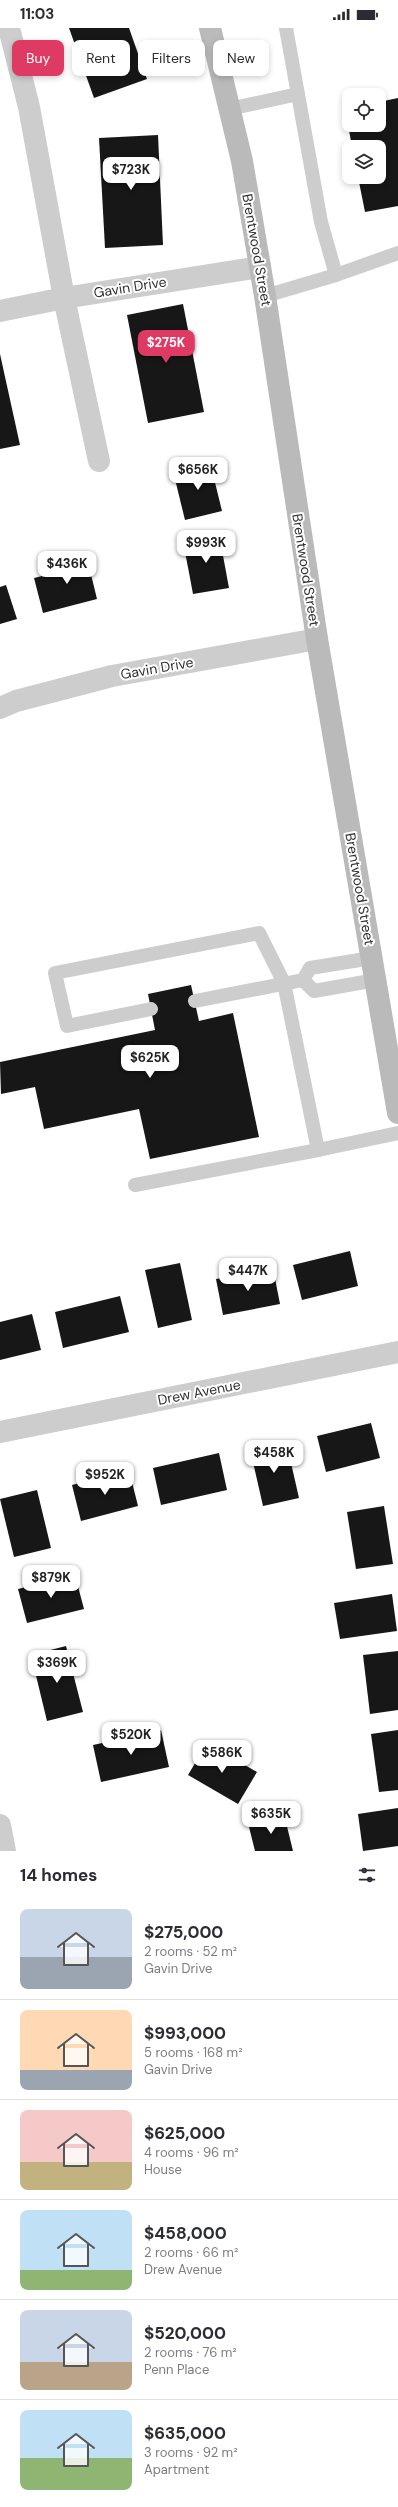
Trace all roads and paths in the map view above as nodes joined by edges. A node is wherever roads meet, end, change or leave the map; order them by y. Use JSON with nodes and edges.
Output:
{"nodes":[{"id":1,"x":9,"y":28,"type":"edge"},
{"id":2,"x":210,"y":28,"type":"edge"},
{"id":3,"x":286,"y":28,"type":"edge"},
{"id":4,"x":298,"y":94,"type":"junction"},
{"id":5,"x":229,"y":109,"type":"junction"},
{"id":6,"x":398,"y":253,"type":"edge"},
{"id":7,"x":260,"y":267,"type":"junction"},
{"id":8,"x":336,"y":275,"type":"junction"},
{"id":9,"x":265,"y":296,"type":"junction"},
{"id":10,"x":64,"y":298,"type":"junction"},
{"id":11,"x":0,"y":311,"type":"edge"},
{"id":12,"x":99,"y":462,"type":"dead end"},
{"id":13,"x":317,"y":639,"type":"junction"},
{"id":14,"x":0,"y":708,"type":"edge"},
{"id":15,"x":372,"y":958,"type":"junction"},
{"id":16,"x":303,"y":980,"type":"junction"},
{"id":17,"x":376,"y":980,"type":"junction"},
{"id":18,"x":284,"y":983,"type":"junction"},
{"id":19,"x":195,"y":1002,"type":"dead end"},
{"id":20,"x":151,"y":1009,"type":"dead end"},
{"id":21,"x":398,"y":1113,"type":"edge"},
{"id":22,"x":398,"y":1133,"type":"edge"},
{"id":23,"x":318,"y":1150,"type":"junction"},
{"id":24,"x":136,"y":1185,"type":"dead end"},
{"id":25,"x":398,"y":1352,"type":"edge"},
{"id":26,"x":0,"y":1432,"type":"edge"},
{"id":27,"x":0,"y":1825,"type":"edge"},
{"id":28,"x":5,"y":1851,"type":"edge"}],
"edges":[{"from":1,"to":10,"type":"street"},
{"from":2,"to":5,"type":"main road","name":"Brentwood Street"},
{"from":3,"to":4,"type":"lane"},
{"from":4,"to":5,"type":"lane"},
{"from":4,"to":8,"type":"lane"},
{"from":5,"to":7,"type":"main road","name":"Brentwood Street"},
{"from":6,"to":8,"type":"lane"},
{"from":7,"to":9,"type":"main road","name":"Brentwood Street"},
{"from":7,"to":10,"type":"street","name":"Gavin Drive"},
{"from":8,"to":9,"type":"lane"},
{"from":9,"to":13,"type":"main road","name":"Brentwood Street"},
{"from":10,"to":11,"type":"street","name":"Gavin Drive"},
{"from":10,"to":12,"type":"street"},
{"from":13,"to":14,"type":"street","name":"Gavin Drive"},
{"from":13,"to":15,"type":"main road","name":"Brentwood Street"},
{"from":15,"to":16,"type":"lane"},
{"from":15,"to":17,"type":"main road","name":"Brentwood Street"},
{"from":16,"to":17,"type":"lane"},
{"from":16,"to":18,"type":"lane"},
{"from":17,"to":21,"type":"main road","name":"Brentwood Street"},
{"from":18,"to":19,"type":"lane"},
{"from":18,"to":20,"type":"lane"},
{"from":18,"to":23,"type":"lane"},
{"from":22,"to":23,"type":"lane"},
{"from":23,"to":24,"type":"lane"},
{"from":25,"to":26,"type":"street","name":"Drew Avenue"},
{"from":27,"to":28,"type":"street"}]}
